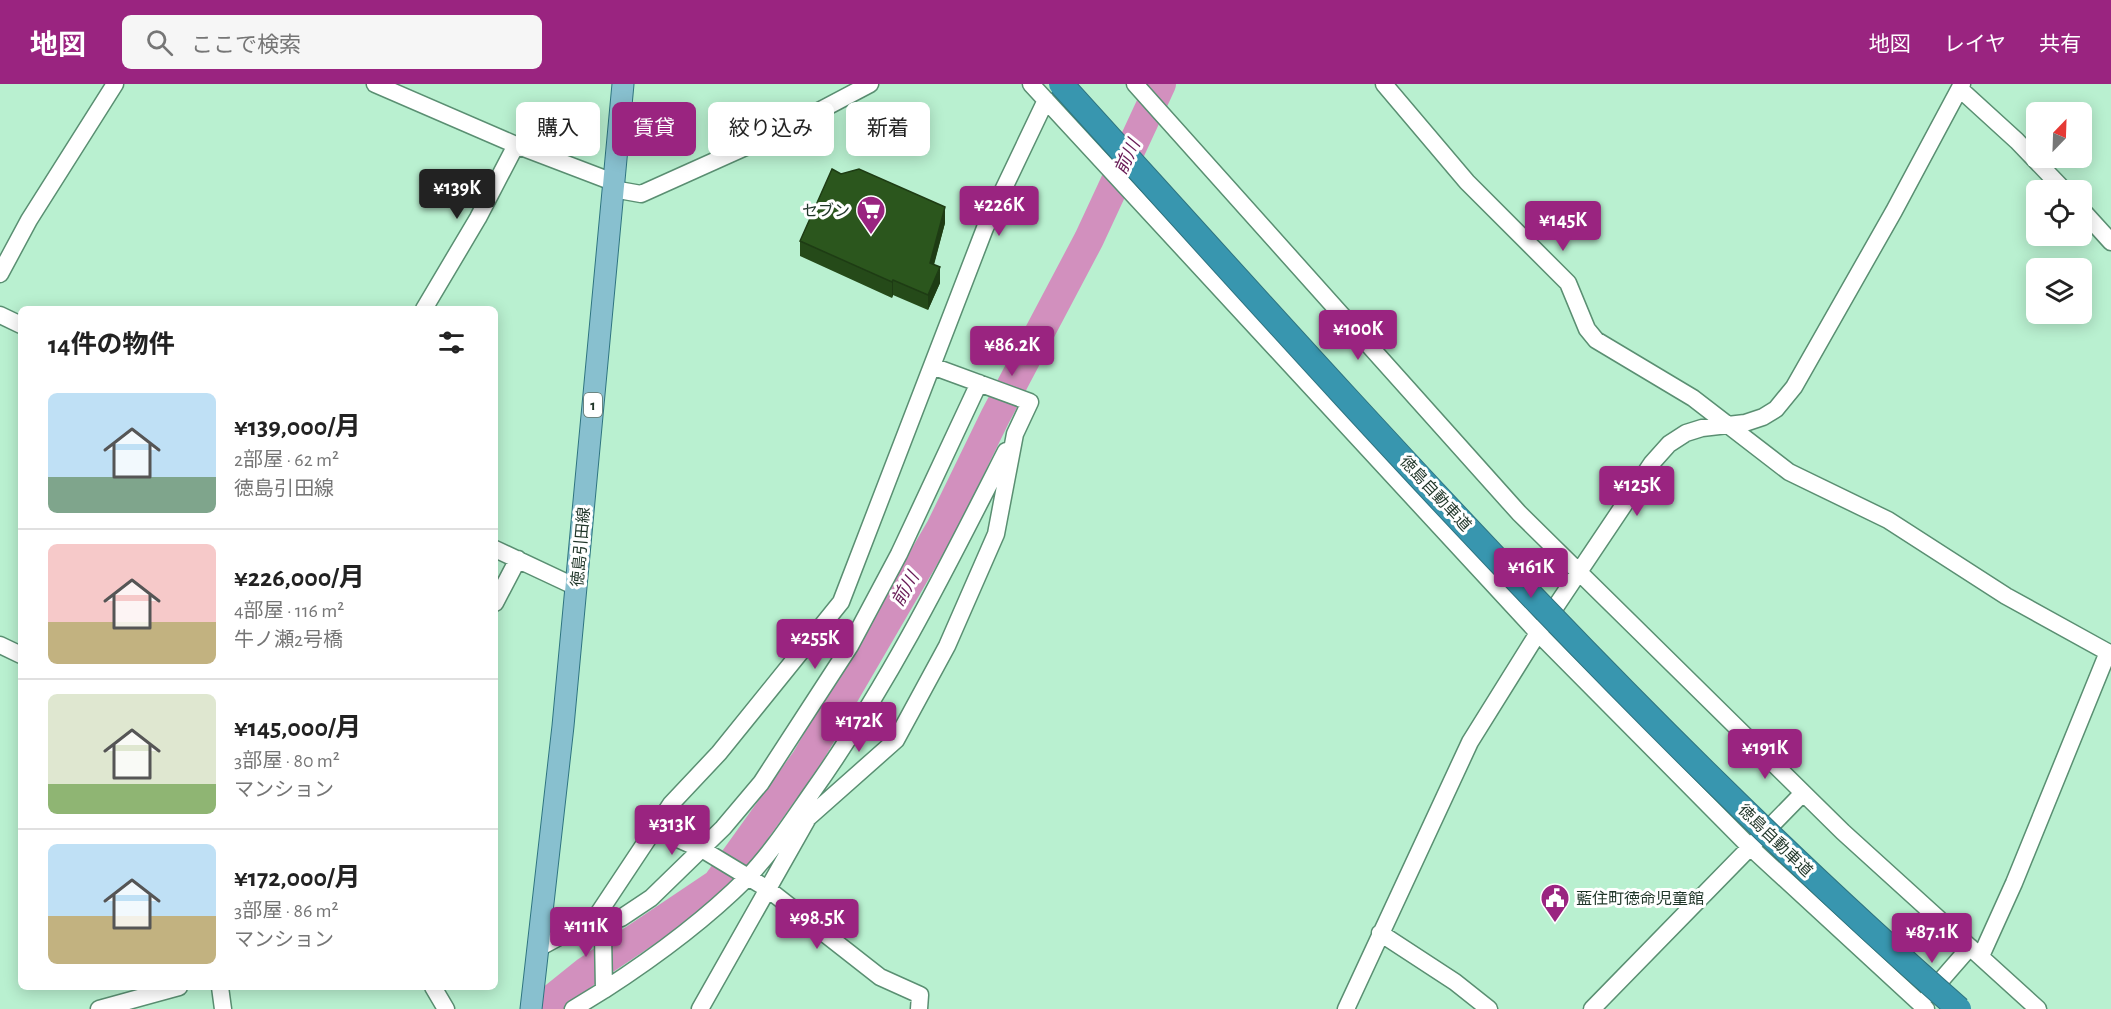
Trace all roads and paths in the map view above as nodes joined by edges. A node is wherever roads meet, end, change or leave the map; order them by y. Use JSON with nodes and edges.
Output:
{"nodes":[{"id":1,"x":115,"y":84,"type":"edge"},
{"id":2,"x":375,"y":84,"type":"edge"},
{"id":3,"x":623,"y":84,"type":"edge"},
{"id":4,"x":870,"y":84,"type":"edge"},
{"id":5,"x":1136,"y":84,"type":"edge"},
{"id":6,"x":1384,"y":84,"type":"edge"},
{"id":7,"x":1961,"y":86,"type":"edge"},
{"id":8,"x":1043,"y":88,"type":"edge"},
{"id":9,"x":516,"y":145,"type":"joint"},
{"id":10,"x":542,"y":156,"type":"edge"},
{"id":11,"x":2054,"y":180,"type":"edge"},
{"id":12,"x":613,"y":186,"type":"junction"},
{"id":13,"x":2092,"y":220,"type":"edge"},
{"id":14,"x":2110,"y":239,"type":"edge"},
{"id":15,"x":0,"y":274,"type":"edge"},
{"id":16,"x":426,"y":306,"type":"edge"},
{"id":17,"x":0,"y":315,"type":"edge"},
{"id":18,"x":18,"y":324,"type":"edge"},
{"id":19,"x":932,"y":366,"type":"junction"},
{"id":20,"x":982,"y":384,"type":"junction"},
{"id":21,"x":1727,"y":426,"type":"junction"},
{"id":22,"x":1015,"y":434,"type":"junction"},
{"id":23,"x":498,"y":550,"type":"edge"},
{"id":24,"x":518,"y":559,"type":"junction"},
{"id":25,"x":1578,"y":573,"type":"junction"},
{"id":26,"x":576,"y":587,"type":"junction"},
{"id":27,"x":498,"y":597,"type":"edge"},
{"id":28,"x":1538,"y":633,"type":"junction"},
{"id":29,"x":0,"y":645,"type":"edge"},
{"id":30,"x":2110,"y":653,"type":"edge"},
{"id":31,"x":18,"y":654,"type":"edge"},
{"id":32,"x":1803,"y":793,"type":"junction"},
{"id":33,"x":653,"y":828,"type":"junction"},
{"id":34,"x":1749,"y":846,"type":"junction"},
{"id":35,"x":703,"y":850,"type":"junction"},
{"id":36,"x":745,"y":875,"type":"junction"},
{"id":37,"x":769,"y":890,"type":"junction"},
{"id":38,"x":599,"y":925,"type":"junction"},
{"id":39,"x":1380,"y":933,"type":"junction"},
{"id":40,"x":537,"y":949,"type":"junction"},
{"id":41,"x":1975,"y":952,"type":"junction"},
{"id":42,"x":604,"y":986,"type":"junction"},
{"id":43,"x":168,"y":990,"type":"edge"},
{"id":44,"x":220,"y":990,"type":"edge"},
{"id":45,"x":435,"y":990,"type":"edge"},
{"id":46,"x":1923,"y":1007,"type":"edge"},
{"id":47,"x":99,"y":1009,"type":"edge"},
{"id":48,"x":223,"y":1009,"type":"edge"},
{"id":49,"x":446,"y":1009,"type":"edge"},
{"id":50,"x":531,"y":1009,"type":"edge"},
{"id":51,"x":573,"y":1009,"type":"edge"},
{"id":52,"x":700,"y":1009,"type":"edge"},
{"id":53,"x":919,"y":1009,"type":"edge"},
{"id":54,"x":1346,"y":1009,"type":"edge"},
{"id":55,"x":1489,"y":1009,"type":"edge"},
{"id":56,"x":1592,"y":1009,"type":"edge"},
{"id":57,"x":1959,"y":1009,"type":"edge"},
{"id":58,"x":2038,"y":1009,"type":"edge"}],
"edges":[{"from":1,"to":15,"type":"street"},
{"from":2,"to":9,"type":"street"},
{"from":3,"to":12,"type":"main road","name":"徳島引田線","number":"1"},
{"from":4,"to":12,"type":"street"},
{"from":5,"to":25,"type":"street"},
{"from":6,"to":21,"type":"street"},
{"from":7,"to":11,"type":"street"},
{"from":7,"to":21,"type":"street"},
{"from":8,"to":19,"type":"street"},
{"from":8,"to":28,"type":"street"},
{"from":8,"to":57,"type":"highway","name":"徳島自動車道","bridge":true},
{"from":9,"to":16,"type":"street"},
{"from":10,"to":12,"type":"street"},
{"from":12,"to":26,"type":"main road","name":"徳島引田線","number":"1"},
{"from":13,"to":14,"type":"street"},
{"from":17,"to":18,"type":"street"},
{"from":19,"to":20,"type":"street"},
{"from":19,"to":33,"type":"street"},
{"from":20,"to":22,"type":"street"},
{"from":20,"to":35,"type":"street"},
{"from":21,"to":25,"type":"street"},
{"from":21,"to":30,"type":"street"},
{"from":22,"to":36,"type":"street"},
{"from":22,"to":37,"type":"street"},
{"from":23,"to":24,"type":"street"},
{"from":24,"to":26,"type":"street"},
{"from":24,"to":27,"type":"street"},
{"from":25,"to":28,"type":"street"},
{"from":25,"to":32,"type":"street"},
{"from":26,"to":40,"type":"main road","name":"徳島引田線","number":"1"},
{"from":28,"to":34,"type":"street"},
{"from":28,"to":39,"type":"street"},
{"from":29,"to":31,"type":"street"},
{"from":30,"to":41,"type":"street"},
{"from":32,"to":34,"type":"street"},
{"from":32,"to":41,"type":"street"},
{"from":33,"to":35,"type":"street"},
{"from":33,"to":38,"type":"street"},
{"from":34,"to":46,"type":"street"},
{"from":34,"to":56,"type":"street"},
{"from":35,"to":36,"type":"street"},
{"from":35,"to":38,"type":"street"},
{"from":36,"to":37,"type":"street"},
{"from":36,"to":42,"type":"street"},
{"from":37,"to":52,"type":"street"},
{"from":37,"to":53,"type":"street"},
{"from":38,"to":40,"type":"street"},
{"from":38,"to":42,"type":"street"},
{"from":39,"to":54,"type":"street"},
{"from":39,"to":55,"type":"street"},
{"from":40,"to":50,"type":"main road","name":"徳島引田線","number":"1"},
{"from":41,"to":46,"type":"street"},
{"from":41,"to":58,"type":"street"},
{"from":42,"to":51,"type":"street"},
{"from":43,"to":47,"type":"street"},
{"from":44,"to":48,"type":"street"},
{"from":45,"to":49,"type":"street"}]}
